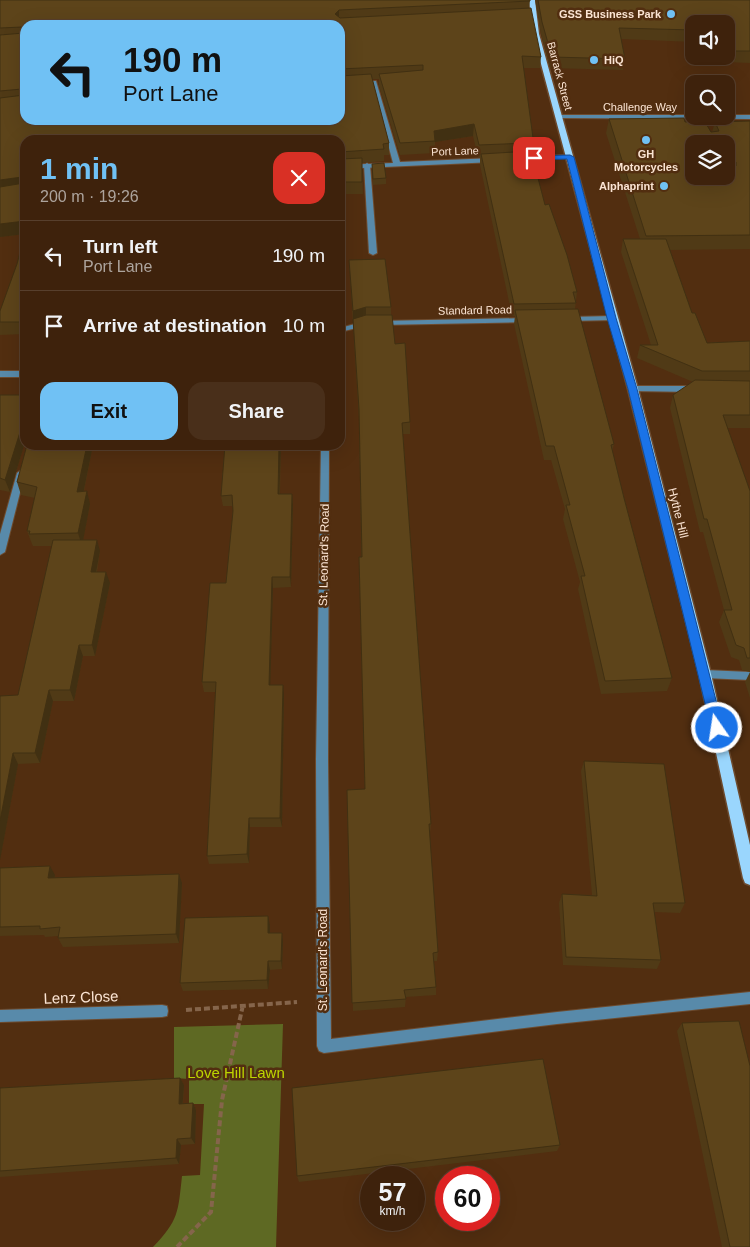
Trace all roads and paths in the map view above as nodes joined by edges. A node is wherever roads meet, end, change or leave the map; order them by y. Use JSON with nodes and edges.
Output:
{"nodes":[{"id":1,"x":532,"y":0,"type":"edge"},
{"id":2,"x":534,"y":15,"type":"junction"},
{"id":3,"x":524,"y":16,"type":"edge"},
{"id":4,"x":384,"y":81,"type":"edge"},
{"id":5,"x":374,"y":82,"type":"junction"},
{"id":6,"x":345,"y":84,"type":"edge"},
{"id":7,"x":559,"y":117,"type":"junction"},
{"id":8,"x":685,"y":117,"type":"edge"},
{"id":9,"x":735,"y":117,"type":"edge"},
{"id":10,"x":750,"y":117,"type":"edge"},
{"id":11,"x":570,"y":157,"type":"junction"},
{"id":12,"x":499,"y":159,"type":"edge"},
{"id":13,"x":508,"y":159,"type":"edge"},
{"id":14,"x":397,"y":164,"type":"junction"},
{"id":15,"x":367,"y":165,"type":"junction"},
{"id":16,"x":345,"y":167,"type":"edge"},
{"id":17,"x":373,"y":253,"type":"dead end"},
{"id":18,"x":612,"y":318,"type":"junction"},
{"id":19,"x":563,"y":319,"type":"edge"},
{"id":20,"x":533,"y":320,"type":"edge"},
{"id":21,"x":345,"y":329,"type":"edge"},
{"id":22,"x":0,"y":374,"type":"edge"},
{"id":23,"x":20,"y":374,"type":"edge"},
{"id":24,"x":633,"y":389,"type":"junction"},
{"id":25,"x":701,"y":389,"type":"edge"},
{"id":26,"x":325,"y":450,"type":"edge"},
{"id":27,"x":23,"y":462,"type":"edge"},
{"id":28,"x":0,"y":552,"type":"edge"},
{"id":29,"x":705,"y":674,"type":"junction"},
{"id":30,"x":750,"y":676,"type":"edge"},
{"id":31,"x":750,"y":878,"type":"edge"},
{"id":32,"x":750,"y":998,"type":"edge"},
{"id":33,"x":323,"y":1000,"type":"junction"},
{"id":34,"x":243,"y":1006,"type":"junction"},
{"id":35,"x":162,"y":1011,"type":"joint"},
{"id":36,"x":0,"y":1016,"type":"edge"},
{"id":37,"x":177,"y":1247,"type":"edge"}],
"edges":[{"from":1,"to":2,"type":"main road","name":"Barrack Street"},
{"from":2,"to":3,"type":"street"},
{"from":2,"to":7,"type":"main road","name":"Barrack Street"},
{"from":4,"to":5,"type":"street"},
{"from":5,"to":6,"type":"street"},
{"from":5,"to":14,"type":"street"},
{"from":7,"to":8,"type":"street","name":"Challenge Way"},
{"from":7,"to":11,"type":"main road","name":"Barrack Street"},
{"from":9,"to":10,"type":"street","name":"Challenge Way"},
{"from":11,"to":13,"type":"street"},
{"from":11,"to":18,"type":"main road","name":"Hythe Hill"},
{"from":12,"to":14,"type":"street","name":"Port Lane"},
{"from":14,"to":15,"type":"street","name":"Port Lane"},
{"from":15,"to":16,"type":"street","name":"Port Lane"},
{"from":15,"to":17,"type":"street"},
{"from":18,"to":19,"type":"street"},
{"from":18,"to":24,"type":"main road","name":"Hythe Hill"},
{"from":20,"to":21,"type":"street","name":"Standard Road"},
{"from":22,"to":23,"type":"street"},
{"from":24,"to":25,"type":"street"},
{"from":24,"to":29,"type":"main road","name":"Hythe Hill"},
{"from":26,"to":33,"type":"street","name":"St. Leonard's Road"},
{"from":27,"to":28,"type":"street"},
{"from":29,"to":30,"type":"street"},
{"from":29,"to":31,"type":"main road","name":"Hythe Hill"},
{"from":32,"to":33,"type":"street","name":"St. Leonard's Road"},
{"from":33,"to":34,"type":"path"},
{"from":34,"to":35,"type":"path"},
{"from":34,"to":37,"type":"path"},
{"from":35,"to":36,"type":"street","name":"Lenz Close"}]}
